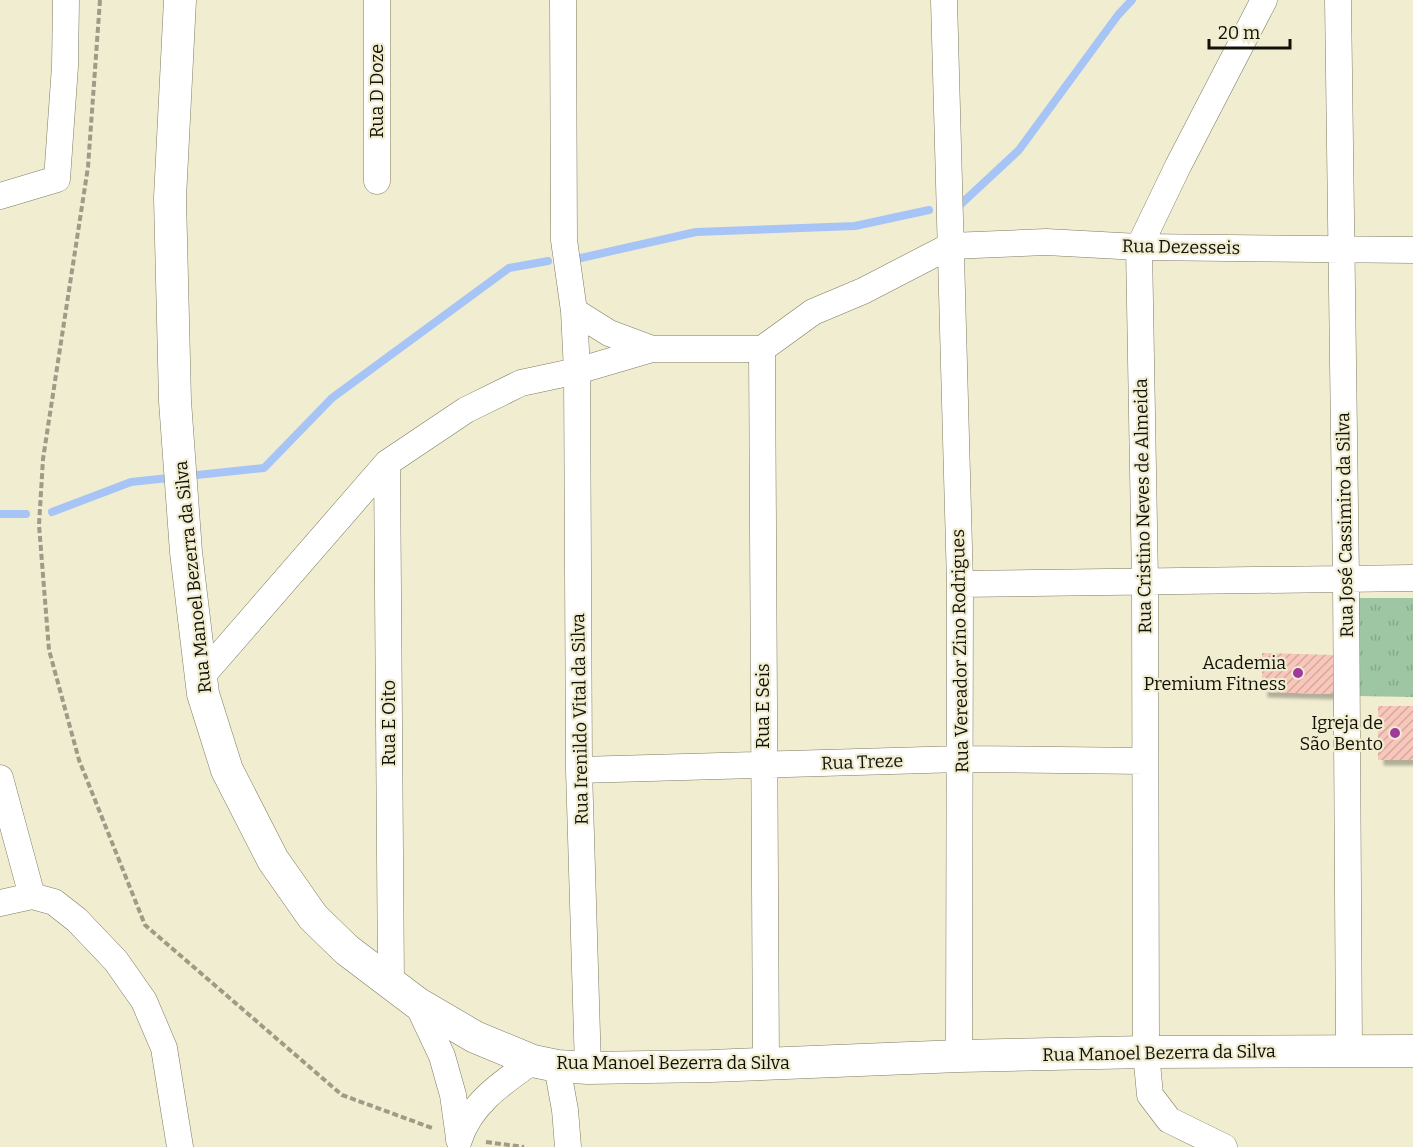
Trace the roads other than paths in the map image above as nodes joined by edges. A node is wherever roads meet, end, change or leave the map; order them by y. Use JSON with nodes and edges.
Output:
{"nodes":[{"id":1,"x":66,"y":0,"type":"edge"},
{"id":2,"x":180,"y":0,"type":"edge"},
{"id":3,"x":377,"y":0,"type":"edge"},
{"id":4,"x":563,"y":0,"type":"edge"},
{"id":5,"x":944,"y":0,"type":"edge"},
{"id":6,"x":1264,"y":0,"type":"edge"},
{"id":7,"x":1338,"y":0,"type":"edge"},
{"id":8,"x":377,"y":181,"type":"dead end"},
{"id":9,"x":0,"y":196,"type":"edge"},
{"id":10,"x":950,"y":246,"type":"junction"},
{"id":11,"x":1139,"y":247,"type":"junction"},
{"id":12,"x":1340,"y":250,"type":"junction"},
{"id":13,"x":1413,"y":250,"type":"edge"},
{"id":14,"x":574,"y":311,"type":"junction"},
{"id":15,"x":652,"y":349,"type":"junction"},
{"id":16,"x":762,"y":349,"type":"junction"},
{"id":17,"x":577,"y":371,"type":"junction"},
{"id":18,"x":387,"y":464,"type":"junction"},
{"id":19,"x":1346,"y":578,"type":"junction"},
{"id":20,"x":1413,"y":578,"type":"edge"},
{"id":21,"x":1145,"y":581,"type":"junction"},
{"id":22,"x":960,"y":584,"type":"junction"},
{"id":23,"x":201,"y":676,"type":"junction"},
{"id":24,"x":961,"y":759,"type":"junction"},
{"id":25,"x":1145,"y":761,"type":"junction"},
{"id":26,"x":764,"y":765,"type":"junction"},
{"id":27,"x":579,"y":770,"type":"junction"},
{"id":28,"x":0,"y":778,"type":"edge"},
{"id":29,"x":32,"y":896,"type":"junction"},
{"id":30,"x":0,"y":903,"type":"edge"},
{"id":31,"x":391,"y":983,"type":"junction"},
{"id":32,"x":417,"y":1003,"type":"junction"},
{"id":33,"x":1349,"y":1050,"type":"junction"},
{"id":34,"x":1413,"y":1051,"type":"edge"},
{"id":35,"x":1146,"y":1052,"type":"junction"},
{"id":36,"x":959,"y":1056,"type":"junction"},
{"id":37,"x":766,"y":1063,"type":"junction"},
{"id":38,"x":545,"y":1064,"type":"junction"},
{"id":39,"x":588,"y":1068,"type":"junction"},
{"id":40,"x":459,"y":1143,"type":"edge"},
{"id":41,"x":180,"y":1147,"type":"edge"},
{"id":42,"x":568,"y":1147,"type":"edge"},
{"id":43,"x":1224,"y":1147,"type":"edge"}],
"edges":[{"from":1,"to":9,"type":"street"},
{"from":2,"to":23,"type":"street","name":"Rua Manoel Bezerra da Silva"},
{"from":3,"to":8,"type":"street","name":"Rua D Doze"},
{"from":4,"to":14,"type":"street","name":"Rua Irenildo Vital da Silva"},
{"from":5,"to":10,"type":"street","name":"Rua Vereador Zino Rodrigues"},
{"from":6,"to":11,"type":"street"},
{"from":7,"to":12,"type":"street","name":"Rua José Cassimiro da Silva"},
{"from":10,"to":11,"type":"street","name":"Rua Dezesseis"},
{"from":10,"to":16,"type":"street"},
{"from":10,"to":22,"type":"street","name":"Rua Vereador Zino Rodrigues"},
{"from":11,"to":12,"type":"street","name":"Rua Dezesseis"},
{"from":11,"to":21,"type":"street","name":"Rua Cristino Neves de Almeida"},
{"from":12,"to":13,"type":"street","name":"Rua Dezesseis"},
{"from":12,"to":19,"type":"street","name":"Rua José Cassimiro da Silva"},
{"from":14,"to":15,"type":"street"},
{"from":14,"to":17,"type":"street","name":"Rua Irenildo Vital da Silva"},
{"from":15,"to":16,"type":"street"},
{"from":15,"to":17,"type":"street"},
{"from":16,"to":26,"type":"street","name":"Rua E Seis"},
{"from":17,"to":18,"type":"street"},
{"from":17,"to":27,"type":"street","name":"Rua Irenildo Vital da Silva"},
{"from":18,"to":23,"type":"street"},
{"from":18,"to":31,"type":"street","name":"Rua E Oito"},
{"from":19,"to":20,"type":"street"},
{"from":19,"to":21,"type":"street"},
{"from":19,"to":33,"type":"street","name":"Rua José Cassimiro da Silva"},
{"from":21,"to":22,"type":"street"},
{"from":21,"to":25,"type":"street","name":"Rua Cristino Neves de Almeida"},
{"from":22,"to":24,"type":"street","name":"Rua Vereador Zino Rodrigues"},
{"from":23,"to":31,"type":"street","name":"Rua Manoel Bezerra da Silva"},
{"from":24,"to":25,"type":"street","name":"Rua Treze"},
{"from":24,"to":26,"type":"street","name":"Rua Treze"},
{"from":24,"to":36,"type":"street","name":"Rua Vereador Zino Rodrigues"},
{"from":25,"to":35,"type":"street","name":"Rua Cristino Neves de Almeida"},
{"from":26,"to":27,"type":"street","name":"Rua Treze"},
{"from":26,"to":37,"type":"street","name":"Rua E Seis"},
{"from":27,"to":39,"type":"street","name":"Rua Irenildo Vital da Silva"},
{"from":28,"to":29,"type":"street"},
{"from":29,"to":30,"type":"street"},
{"from":29,"to":41,"type":"street"},
{"from":31,"to":32,"type":"street","name":"Rua Manoel Bezerra da Silva"},
{"from":32,"to":38,"type":"street","name":"Rua Manoel Bezerra da Silva"},
{"from":32,"to":40,"type":"street"},
{"from":33,"to":34,"type":"street","name":"Rua Manoel Bezerra da Silva"},
{"from":33,"to":35,"type":"street","name":"Rua Manoel Bezerra da Silva"},
{"from":35,"to":36,"type":"street","name":"Rua Manoel Bezerra da Silva"},
{"from":35,"to":43,"type":"street","name":"Rua Cristino Neves de Almeida"},
{"from":36,"to":37,"type":"street","name":"Rua Manoel Bezerra da Silva"},
{"from":37,"to":39,"type":"street","name":"Rua Manoel Bezerra da Silva"},
{"from":38,"to":39,"type":"street","name":"Rua Manoel Bezerra da Silva"},
{"from":38,"to":40,"type":"street"},
{"from":38,"to":42,"type":"street"}]}
